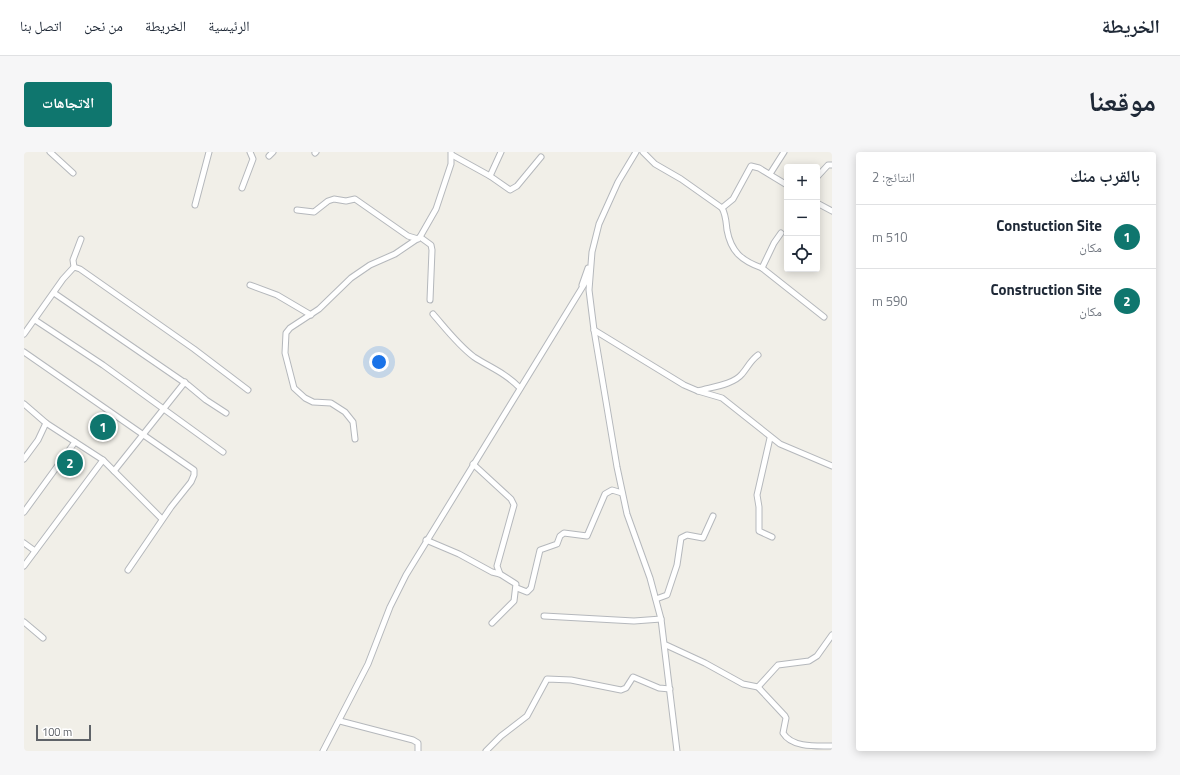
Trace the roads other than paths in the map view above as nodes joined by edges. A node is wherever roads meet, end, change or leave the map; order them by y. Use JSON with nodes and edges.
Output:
{"nodes":[{"id":1,"x":50,"y":152,"type":"edge"},
{"id":2,"x":209,"y":152,"type":"edge"},
{"id":3,"x":250,"y":152,"type":"edge"},
{"id":4,"x":501,"y":152,"type":"edge"},
{"id":5,"x":636,"y":152,"type":"edge"},
{"id":6,"x":643,"y":152,"type":"edge"},
{"id":7,"x":784,"y":152,"type":"edge"},
{"id":8,"x":452,"y":154,"type":"edge"},
{"id":9,"x":541,"y":157,"type":"dead end"},
{"id":10,"x":832,"y":165,"type":"edge"},
{"id":11,"x":73,"y":173,"type":"dead end"},
{"id":12,"x":770,"y":174,"type":"junction"},
{"id":13,"x":820,"y":174,"type":"edge"},
{"id":14,"x":490,"y":176,"type":"junction"},
{"id":15,"x":784,"y":183,"type":"edge"},
{"id":16,"x":242,"y":188,"type":"dead end"},
{"id":17,"x":195,"y":205,"type":"dead end"},
{"id":18,"x":820,"y":205,"type":"edge"},
{"id":19,"x":722,"y":208,"type":"junction"},
{"id":20,"x":297,"y":210,"type":"dead end"},
{"id":21,"x":832,"y":211,"type":"edge"},
{"id":22,"x":781,"y":233,"type":"dead end"},
{"id":23,"x":419,"y":238,"type":"junction"},
{"id":24,"x":81,"y":239,"type":"dead end"},
{"id":25,"x":590,"y":264,"type":"junction"},
{"id":26,"x":74,"y":267,"type":"junction"},
{"id":27,"x":762,"y":268,"type":"junction"},
{"id":28,"x":589,"y":277,"type":"junction"},
{"id":29,"x":250,"y":285,"type":"dead end"},
{"id":30,"x":580,"y":290,"type":"junction"},
{"id":31,"x":54,"y":293,"type":"junction"},
{"id":32,"x":430,"y":300,"type":"dead end"},
{"id":33,"x":311,"y":314,"type":"junction"},
{"id":34,"x":433,"y":314,"type":"dead end"},
{"id":35,"x":824,"y":317,"type":"dead end"},
{"id":36,"x":35,"y":320,"type":"junction"},
{"id":37,"x":594,"y":330,"type":"junction"},
{"id":38,"x":24,"y":334,"type":"edge"},
{"id":39,"x":24,"y":352,"type":"edge"},
{"id":40,"x":758,"y":355,"type":"dead end"},
{"id":41,"x":185,"y":382,"type":"junction"},
{"id":42,"x":520,"y":388,"type":"junction"},
{"id":43,"x":248,"y":390,"type":"dead end"},
{"id":44,"x":698,"y":391,"type":"junction"},
{"id":45,"x":24,"y":404,"type":"edge"},
{"id":46,"x":164,"y":408,"type":"junction"},
{"id":47,"x":226,"y":413,"type":"dead end"},
{"id":48,"x":46,"y":423,"type":"junction"},
{"id":49,"x":142,"y":434,"type":"junction"},
{"id":50,"x":770,"y":438,"type":"junction"},
{"id":51,"x":355,"y":439,"type":"dead end"},
{"id":52,"x":75,"y":442,"type":"junction"},
{"id":53,"x":223,"y":452,"type":"dead end"},
{"id":54,"x":24,"y":459,"type":"edge"},
{"id":55,"x":103,"y":460,"type":"junction"},
{"id":56,"x":473,"y":464,"type":"junction"},
{"id":57,"x":832,"y":466,"type":"edge"},
{"id":58,"x":114,"y":471,"type":"junction"},
{"id":59,"x":622,"y":493,"type":"junction"},
{"id":60,"x":24,"y":512,"type":"edge"},
{"id":61,"x":713,"y":516,"type":"dead end"},
{"id":62,"x":162,"y":520,"type":"junction"},
{"id":63,"x":772,"y":537,"type":"dead end"},
{"id":64,"x":426,"y":540,"type":"junction"},
{"id":65,"x":24,"y":543,"type":"edge"},
{"id":66,"x":35,"y":551,"type":"junction"},
{"id":67,"x":24,"y":566,"type":"edge"},
{"id":68,"x":128,"y":570,"type":"dead end"},
{"id":69,"x":500,"y":574,"type":"junction"},
{"id":70,"x":517,"y":588,"type":"junction"},
{"id":71,"x":656,"y":599,"type":"junction"},
{"id":72,"x":544,"y":616,"type":"dead end"},
{"id":73,"x":661,"y":619,"type":"junction"},
{"id":74,"x":24,"y":622,"type":"edge"},
{"id":75,"x":492,"y":623,"type":"dead end"},
{"id":76,"x":832,"y":636,"type":"edge"},
{"id":77,"x":43,"y":638,"type":"dead end"},
{"id":78,"x":666,"y":645,"type":"junction"},
{"id":79,"x":758,"y":687,"type":"junction"},
{"id":80,"x":670,"y":689,"type":"junction"},
{"id":81,"x":340,"y":720,"type":"junction"},
{"id":82,"x":832,"y":746,"type":"edge"},
{"id":83,"x":324,"y":751,"type":"edge"},
{"id":84,"x":418,"y":751,"type":"edge"},
{"id":85,"x":486,"y":751,"type":"edge"},
{"id":86,"x":677,"y":751,"type":"edge"}],
"edges":[{"from":1,"to":11,"type":"street"},
{"from":2,"to":17,"type":"street"},
{"from":3,"to":16,"type":"street"},
{"from":4,"to":14,"type":"street"},
{"from":5,"to":25,"type":"street"},
{"from":6,"to":19,"type":"street"},
{"from":7,"to":12,"type":"street"},
{"from":8,"to":14,"type":"street"},
{"from":8,"to":23,"type":"street"},
{"from":9,"to":14,"type":"street"},
{"from":10,"to":13,"type":"street"},
{"from":12,"to":15,"type":"street"},
{"from":12,"to":19,"type":"street"},
{"from":18,"to":21,"type":"street"},
{"from":19,"to":27,"type":"street"},
{"from":20,"to":23,"type":"street"},
{"from":22,"to":27,"type":"street"},
{"from":23,"to":32,"type":"street"},
{"from":23,"to":33,"type":"street"},
{"from":24,"to":26,"type":"street"},
{"from":25,"to":28,"type":"street"},
{"from":25,"to":30,"type":"street"},
{"from":26,"to":31,"type":"street"},
{"from":26,"to":43,"type":"street"},
{"from":27,"to":35,"type":"street"},
{"from":28,"to":30,"type":"street"},
{"from":28,"to":37,"type":"street"},
{"from":29,"to":33,"type":"street"},
{"from":30,"to":42,"type":"street"},
{"from":31,"to":36,"type":"street"},
{"from":31,"to":41,"type":"street"},
{"from":33,"to":51,"type":"street"},
{"from":34,"to":42,"type":"street"},
{"from":36,"to":38,"type":"street"},
{"from":36,"to":46,"type":"street"},
{"from":37,"to":44,"type":"street"},
{"from":37,"to":59,"type":"street"},
{"from":39,"to":49,"type":"street"},
{"from":40,"to":44,"type":"street"},
{"from":41,"to":46,"type":"street"},
{"from":41,"to":47,"type":"street"},
{"from":42,"to":56,"type":"street"},
{"from":44,"to":50,"type":"street"},
{"from":45,"to":48,"type":"street"},
{"from":46,"to":49,"type":"street"},
{"from":46,"to":53,"type":"street"},
{"from":48,"to":52,"type":"street"},
{"from":48,"to":54,"type":"street"},
{"from":49,"to":58,"type":"street"},
{"from":49,"to":62,"type":"street"},
{"from":50,"to":57,"type":"street"},
{"from":50,"to":63,"type":"street"},
{"from":52,"to":55,"type":"street"},
{"from":52,"to":60,"type":"street"},
{"from":55,"to":58,"type":"street"},
{"from":55,"to":66,"type":"street"},
{"from":56,"to":64,"type":"street"},
{"from":56,"to":69,"type":"street"},
{"from":58,"to":62,"type":"street"},
{"from":59,"to":70,"type":"street"},
{"from":59,"to":71,"type":"street"},
{"from":61,"to":71,"type":"street"},
{"from":62,"to":68,"type":"street"},
{"from":64,"to":69,"type":"street"},
{"from":64,"to":81,"type":"street"},
{"from":65,"to":66,"type":"street"},
{"from":66,"to":67,"type":"street"},
{"from":69,"to":70,"type":"street"},
{"from":70,"to":75,"type":"street"},
{"from":71,"to":73,"type":"street"},
{"from":72,"to":73,"type":"street"},
{"from":73,"to":78,"type":"street"},
{"from":74,"to":77,"type":"street"},
{"from":76,"to":79,"type":"street"},
{"from":78,"to":79,"type":"street"},
{"from":78,"to":80,"type":"street"},
{"from":79,"to":82,"type":"street"},
{"from":80,"to":85,"type":"street"},
{"from":80,"to":86,"type":"street"},
{"from":81,"to":83,"type":"street"},
{"from":81,"to":84,"type":"street"}]}
